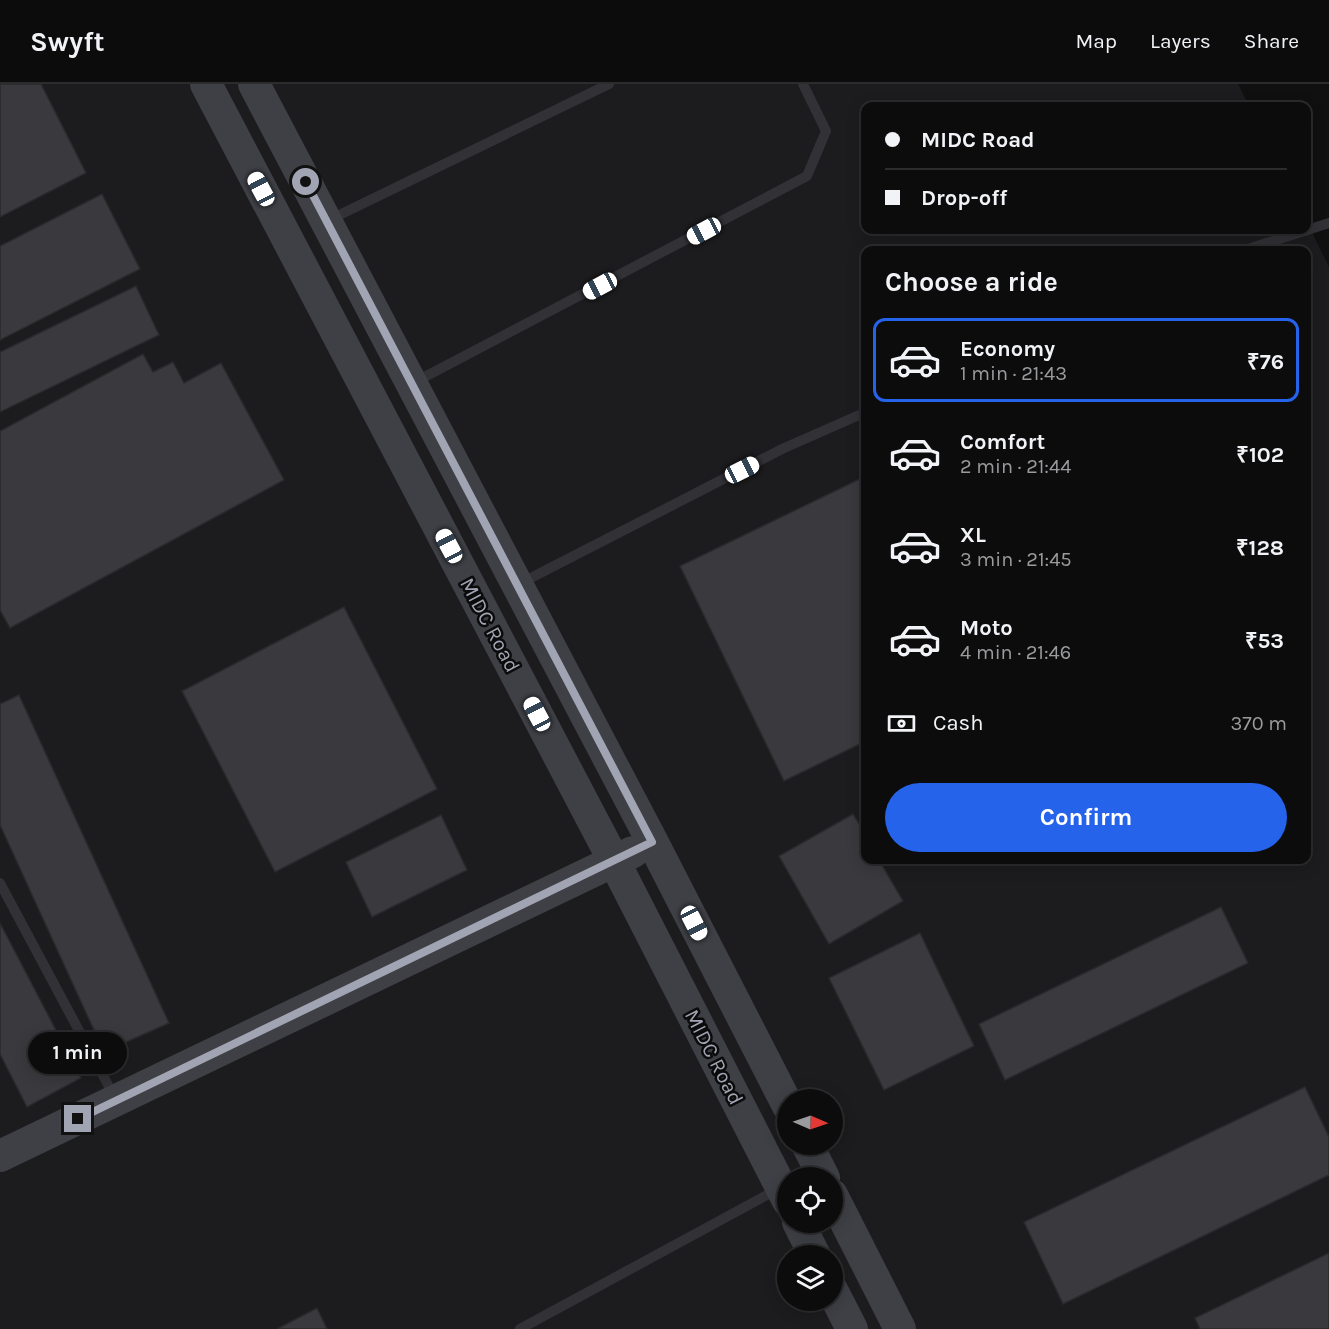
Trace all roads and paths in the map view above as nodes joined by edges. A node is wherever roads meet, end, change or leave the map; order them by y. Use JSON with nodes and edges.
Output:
{"nodes":[{"id":1,"x":206,"y":84,"type":"edge"},
{"id":2,"x":254,"y":84,"type":"edge"},
{"id":3,"x":609,"y":84,"type":"edge"},
{"id":4,"x":804,"y":84,"type":"edge"},
{"id":5,"x":326,"y":221,"type":"junction"},
{"id":6,"x":1329,"y":223,"type":"edge"},
{"id":7,"x":1311,"y":229,"type":"edge"},
{"id":8,"x":1295,"y":234,"type":"edge"},
{"id":9,"x":1257,"y":246,"type":"edge"},
{"id":10,"x":412,"y":384,"type":"junction"},
{"id":11,"x":861,"y":414,"type":"edge"},
{"id":12,"x":518,"y":585,"type":"junction"},
{"id":13,"x":652,"y":842,"type":"junction"},
{"id":14,"x":614,"y":861,"type":"junction"},
{"id":15,"x":0,"y":883,"type":"edge"},
{"id":16,"x":779,"y":1089,"type":"edge"},
{"id":17,"x":117,"y":1101,"type":"junction"},
{"id":18,"x":0,"y":1156,"type":"edge"},
{"id":19,"x":777,"y":1180,"type":"edge"},
{"id":20,"x":777,"y":1198,"type":"edge"},
{"id":21,"x":843,"y":1217,"type":"edge"},
{"id":22,"x":843,"y":1311,"type":"edge"},
{"id":23,"x":519,"y":1329,"type":"edge"},
{"id":24,"x":852,"y":1329,"type":"edge"},
{"id":25,"x":900,"y":1329,"type":"edge"}],
"edges":[{"from":1,"to":14,"type":"main road","name":"MIDC Road"},
{"from":2,"to":5,"type":"main road","name":"MIDC Road"},
{"from":3,"to":5,"type":"lane"},
{"from":4,"to":10,"type":"lane"},
{"from":5,"to":10,"type":"main road","name":"MIDC Road"},
{"from":6,"to":7,"type":"lane"},
{"from":8,"to":9,"type":"lane"},
{"from":10,"to":12,"type":"main road","name":"MIDC Road"},
{"from":11,"to":12,"type":"lane"},
{"from":12,"to":13,"type":"main road","name":"MIDC Road"},
{"from":13,"to":14,"type":"main road"},
{"from":13,"to":16,"type":"main road","name":"MIDC Road"},
{"from":14,"to":17,"type":"main road"},
{"from":14,"to":19,"type":"main road","name":"MIDC Road"},
{"from":15,"to":17,"type":"lane"},
{"from":17,"to":18,"type":"main road"},
{"from":20,"to":23,"type":"lane"},
{"from":21,"to":25,"type":"main road"},
{"from":22,"to":24,"type":"main road"}]}
